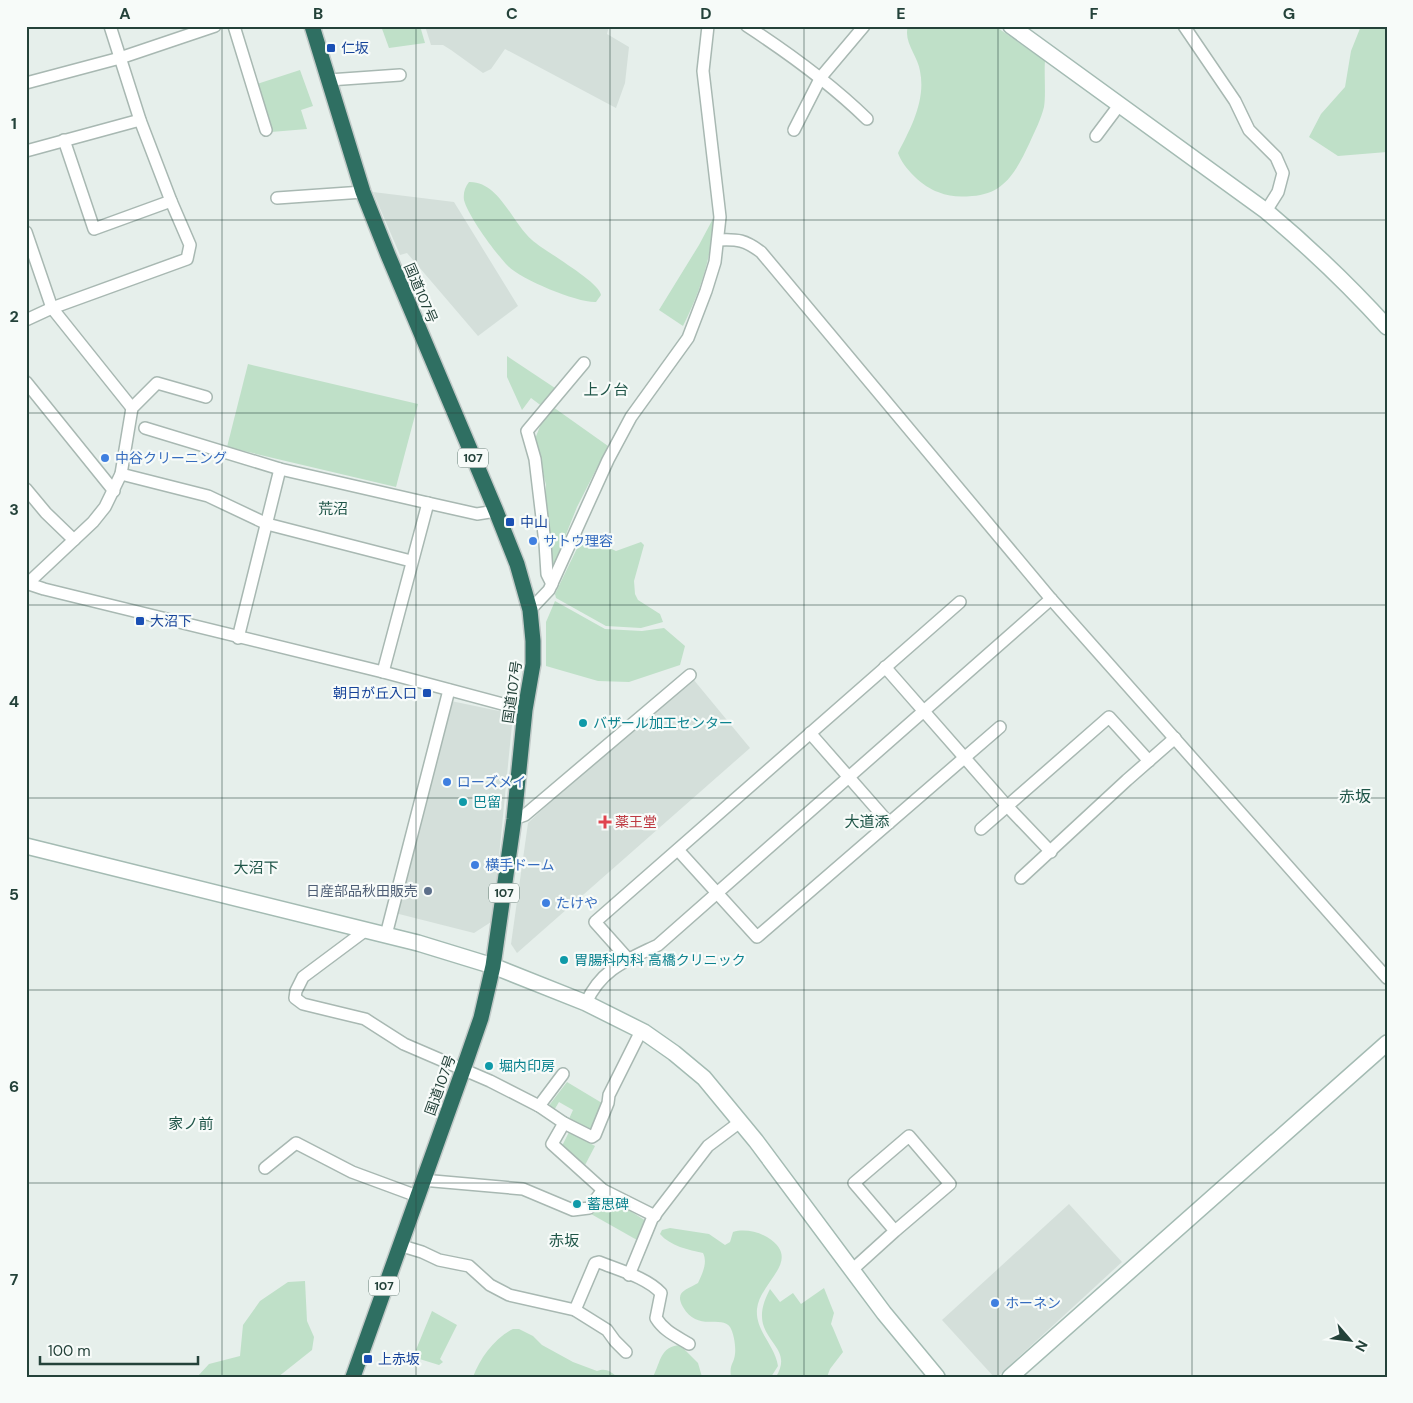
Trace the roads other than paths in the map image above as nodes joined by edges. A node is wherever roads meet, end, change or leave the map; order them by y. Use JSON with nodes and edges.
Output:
{"nodes":[{"id":1,"x":110,"y":26,"type":"edge"},
{"id":2,"x":215,"y":26,"type":"edge"},
{"id":3,"x":234,"y":26,"type":"edge"},
{"id":4,"x":312,"y":26,"type":"edge"},
{"id":5,"x":708,"y":26,"type":"edge"},
{"id":6,"x":747,"y":26,"type":"edge"},
{"id":7,"x":864,"y":26,"type":"edge"},
{"id":8,"x":1010,"y":26,"type":"edge"},
{"id":9,"x":1184,"y":26,"type":"edge"},
{"id":10,"x":120,"y":58,"type":"junction"},
{"id":11,"x":400,"y":75,"type":"dead end"},
{"id":12,"x":821,"y":77,"type":"junction"},
{"id":13,"x":329,"y":80,"type":"junction"},
{"id":14,"x":26,"y":83,"type":"edge"},
{"id":15,"x":1120,"y":104,"type":"junction"},
{"id":16,"x":867,"y":119,"type":"dead end"},
{"id":17,"x":140,"y":120,"type":"junction"},
{"id":18,"x":266,"y":130,"type":"dead end"},
{"id":19,"x":794,"y":130,"type":"dead end"},
{"id":20,"x":1096,"y":136,"type":"dead end"},
{"id":21,"x":64,"y":140,"type":"junction"},
{"id":22,"x":26,"y":151,"type":"edge"},
{"id":23,"x":364,"y":192,"type":"junction"},
{"id":24,"x":277,"y":198,"type":"dead end"},
{"id":25,"x":170,"y":201,"type":"junction"},
{"id":26,"x":1266,"y":211,"type":"junction"},
{"id":27,"x":26,"y":232,"type":"edge"},
{"id":28,"x":718,"y":240,"type":"junction"},
{"id":29,"x":52,"y":308,"type":"junction"},
{"id":30,"x":26,"y":320,"type":"edge"},
{"id":31,"x":1387,"y":327,"type":"edge"},
{"id":32,"x":584,"y":363,"type":"dead end"},
{"id":33,"x":26,"y":382,"type":"edge"},
{"id":34,"x":206,"y":398,"type":"dead end"},
{"id":35,"x":132,"y":408,"type":"junction"},
{"id":36,"x":145,"y":428,"type":"dead end"},
{"id":37,"x":280,"y":469,"type":"junction"},
{"id":38,"x":121,"y":474,"type":"junction"},
{"id":39,"x":26,"y":489,"type":"edge"},
{"id":40,"x":114,"y":491,"type":"junction"},
{"id":41,"x":428,"y":503,"type":"junction"},
{"id":42,"x":496,"y":511,"type":"junction"},
{"id":43,"x":267,"y":524,"type":"junction"},
{"id":44,"x":74,"y":540,"type":"junction"},
{"id":45,"x":411,"y":561,"type":"junction"},
{"id":46,"x":27,"y":584,"type":"edge"},
{"id":47,"x":552,"y":584,"type":"junction"},
{"id":48,"x":1051,"y":599,"type":"junction"},
{"id":49,"x":960,"y":602,"type":"dead end"},
{"id":50,"x":530,"y":610,"type":"junction"},
{"id":51,"x":238,"y":638,"type":"junction"},
{"id":52,"x":885,"y":667,"type":"junction"},
{"id":53,"x":383,"y":672,"type":"junction"},
{"id":54,"x":690,"y":675,"type":"dead end"},
{"id":55,"x":449,"y":690,"type":"junction"},
{"id":56,"x":525,"y":710,"type":"junction"},
{"id":57,"x":925,"y":710,"type":"junction"},
{"id":58,"x":1000,"y":727,"type":"dead end"},
{"id":59,"x":810,"y":733,"type":"junction"},
{"id":60,"x":1175,"y":738,"type":"junction"},
{"id":61,"x":964,"y":758,"type":"junction"},
{"id":62,"x":1149,"y":761,"type":"junction"},
{"id":63,"x":850,"y":777,"type":"junction"},
{"id":64,"x":1007,"y":806,"type":"junction"},
{"id":65,"x":514,"y":819,"type":"junction"},
{"id":66,"x":889,"y":823,"type":"junction"},
{"id":67,"x":981,"y":829,"type":"dead end"},
{"id":68,"x":26,"y":846,"type":"edge"},
{"id":69,"x":678,"y":850,"type":"junction"},
{"id":70,"x":1051,"y":852,"type":"junction"},
{"id":71,"x":1021,"y":878,"type":"dead end"},
{"id":72,"x":717,"y":894,"type":"junction"},
{"id":73,"x":366,"y":930,"type":"junction"},
{"id":74,"x":386,"y":935,"type":"junction"},
{"id":75,"x":628,"y":959,"type":"junction"},
{"id":76,"x":493,"y":966,"type":"junction"},
{"id":77,"x":1387,"y":978,"type":"edge"},
{"id":78,"x":586,"y":1003,"type":"junction"},
{"id":79,"x":641,"y":1031,"type":"junction"},
{"id":80,"x":1387,"y":1042,"type":"edge"},
{"id":81,"x":463,"y":1070,"type":"junction"},
{"id":82,"x":562,"y":1074,"type":"dead end"},
{"id":83,"x":539,"y":1106,"type":"junction"},
{"id":84,"x":740,"y":1122,"type":"junction"},
{"id":85,"x":564,"y":1123,"type":"junction"},
{"id":86,"x":265,"y":1168,"type":"dead end"},
{"id":87,"x":422,"y":1180,"type":"junction"},
{"id":88,"x":603,"y":1190,"type":"junction"},
{"id":89,"x":417,"y":1196,"type":"junction"},
{"id":90,"x":655,"y":1216,"type":"junction"},
{"id":91,"x":895,"y":1231,"type":"junction"},
{"id":92,"x":399,"y":1245,"type":"junction"},
{"id":93,"x":853,"y":1269,"type":"junction"},
{"id":94,"x":629,"y":1275,"type":"junction"},
{"id":95,"x":575,"y":1310,"type":"junction"},
{"id":96,"x":689,"y":1344,"type":"dead end"},
{"id":97,"x":626,"y":1352,"type":"dead end"},
{"id":98,"x":352,"y":1377,"type":"edge"},
{"id":99,"x":937,"y":1377,"type":"edge"},
{"id":100,"x":1010,"y":1377,"type":"edge"}],
"edges":[{"from":1,"to":10,"type":"street"},
{"from":2,"to":10,"type":"street"},
{"from":3,"to":18,"type":"street"},
{"from":4,"to":13,"type":"highway","name":"国道107号","number":"107"},
{"from":5,"to":28,"type":"street"},
{"from":6,"to":12,"type":"street"},
{"from":7,"to":12,"type":"street"},
{"from":8,"to":15,"type":"street"},
{"from":9,"to":26,"type":"street"},
{"from":10,"to":14,"type":"street"},
{"from":10,"to":17,"type":"street"},
{"from":11,"to":13,"type":"street"},
{"from":12,"to":16,"type":"street"},
{"from":12,"to":19,"type":"street"},
{"from":13,"to":23,"type":"highway","name":"国道107号","number":"107"},
{"from":15,"to":20,"type":"street"},
{"from":15,"to":26,"type":"street"},
{"from":17,"to":21,"type":"street"},
{"from":17,"to":25,"type":"street"},
{"from":21,"to":22,"type":"street"},
{"from":21,"to":25,"type":"street"},
{"from":23,"to":24,"type":"street"},
{"from":23,"to":42,"type":"highway","name":"国道107号","number":"107"},
{"from":25,"to":29,"type":"street"},
{"from":26,"to":31,"type":"street"},
{"from":27,"to":29,"type":"street"},
{"from":28,"to":47,"type":"street"},
{"from":28,"to":48,"type":"street"},
{"from":29,"to":30,"type":"street"},
{"from":29,"to":35,"type":"street"},
{"from":32,"to":47,"type":"street"},
{"from":33,"to":40,"type":"street"},
{"from":34,"to":35,"type":"street"},
{"from":35,"to":38,"type":"street"},
{"from":36,"to":37,"type":"street"},
{"from":37,"to":41,"type":"street"},
{"from":37,"to":43,"type":"street"},
{"from":38,"to":40,"type":"street"},
{"from":38,"to":43,"type":"street"},
{"from":39,"to":44,"type":"street"},
{"from":40,"to":44,"type":"street"},
{"from":41,"to":42,"type":"street"},
{"from":41,"to":45,"type":"street"},
{"from":42,"to":50,"type":"highway","name":"国道107号","number":"107"},
{"from":43,"to":45,"type":"street"},
{"from":43,"to":51,"type":"street"},
{"from":44,"to":46,"type":"street"},
{"from":45,"to":53,"type":"street"},
{"from":46,"to":51,"type":"street"},
{"from":47,"to":50,"type":"street"},
{"from":48,"to":57,"type":"street"},
{"from":48,"to":60,"type":"street"},
{"from":49,"to":52,"type":"street"},
{"from":50,"to":56,"type":"highway","name":"国道107号","number":"107"},
{"from":51,"to":53,"type":"street"},
{"from":52,"to":57,"type":"street"},
{"from":52,"to":59,"type":"street"},
{"from":53,"to":55,"type":"street"},
{"from":54,"to":65,"type":"street"},
{"from":55,"to":56,"type":"street"},
{"from":55,"to":74,"type":"street"},
{"from":56,"to":65,"type":"highway","name":"国道107号","number":"107"},
{"from":57,"to":61,"type":"street"},
{"from":57,"to":63,"type":"street"},
{"from":58,"to":61,"type":"street"},
{"from":59,"to":63,"type":"street"},
{"from":59,"to":69,"type":"street"},
{"from":60,"to":62,"type":"street"},
{"from":60,"to":77,"type":"street"},
{"from":61,"to":64,"type":"street"},
{"from":61,"to":66,"type":"street"},
{"from":62,"to":64,"type":"street"},
{"from":62,"to":70,"type":"street"},
{"from":63,"to":66,"type":"street"},
{"from":63,"to":72,"type":"street"},
{"from":64,"to":67,"type":"street"},
{"from":64,"to":70,"type":"street"},
{"from":65,"to":76,"type":"highway","name":"国道107号","number":"107"},
{"from":66,"to":72,"type":"street"},
{"from":68,"to":73,"type":"street"},
{"from":69,"to":72,"type":"street"},
{"from":69,"to":75,"type":"street"},
{"from":70,"to":71,"type":"street"},
{"from":72,"to":75,"type":"street"},
{"from":73,"to":74,"type":"street"},
{"from":73,"to":81,"type":"street"},
{"from":74,"to":76,"type":"street"},
{"from":75,"to":78,"type":"street"},
{"from":76,"to":78,"type":"street"},
{"from":76,"to":81,"type":"highway","name":"国道107号","number":"107"},
{"from":78,"to":79,"type":"street"},
{"from":79,"to":84,"type":"street"},
{"from":79,"to":85,"type":"street"},
{"from":80,"to":100,"type":"street"},
{"from":81,"to":83,"type":"street"},
{"from":81,"to":87,"type":"highway","name":"国道107号","number":"107"},
{"from":82,"to":83,"type":"street"},
{"from":83,"to":85,"type":"street"},
{"from":84,"to":90,"type":"street"},
{"from":84,"to":93,"type":"street"},
{"from":85,"to":88,"type":"street"},
{"from":86,"to":89,"type":"street"},
{"from":87,"to":88,"type":"street"},
{"from":87,"to":89,"type":"highway","name":"国道107号","number":"107"},
{"from":88,"to":90,"type":"street"},
{"from":89,"to":92,"type":"highway","name":"国道107号","number":"107"},
{"from":90,"to":94,"type":"street"},
{"from":91,"to":91,"type":"street"},
{"from":91,"to":93,"type":"street"},
{"from":92,"to":95,"type":"street"},
{"from":92,"to":98,"type":"highway","name":"国道107号","number":"107"},
{"from":93,"to":99,"type":"street"},
{"from":94,"to":95,"type":"street"},
{"from":94,"to":96,"type":"street"},
{"from":95,"to":97,"type":"street"}]}
